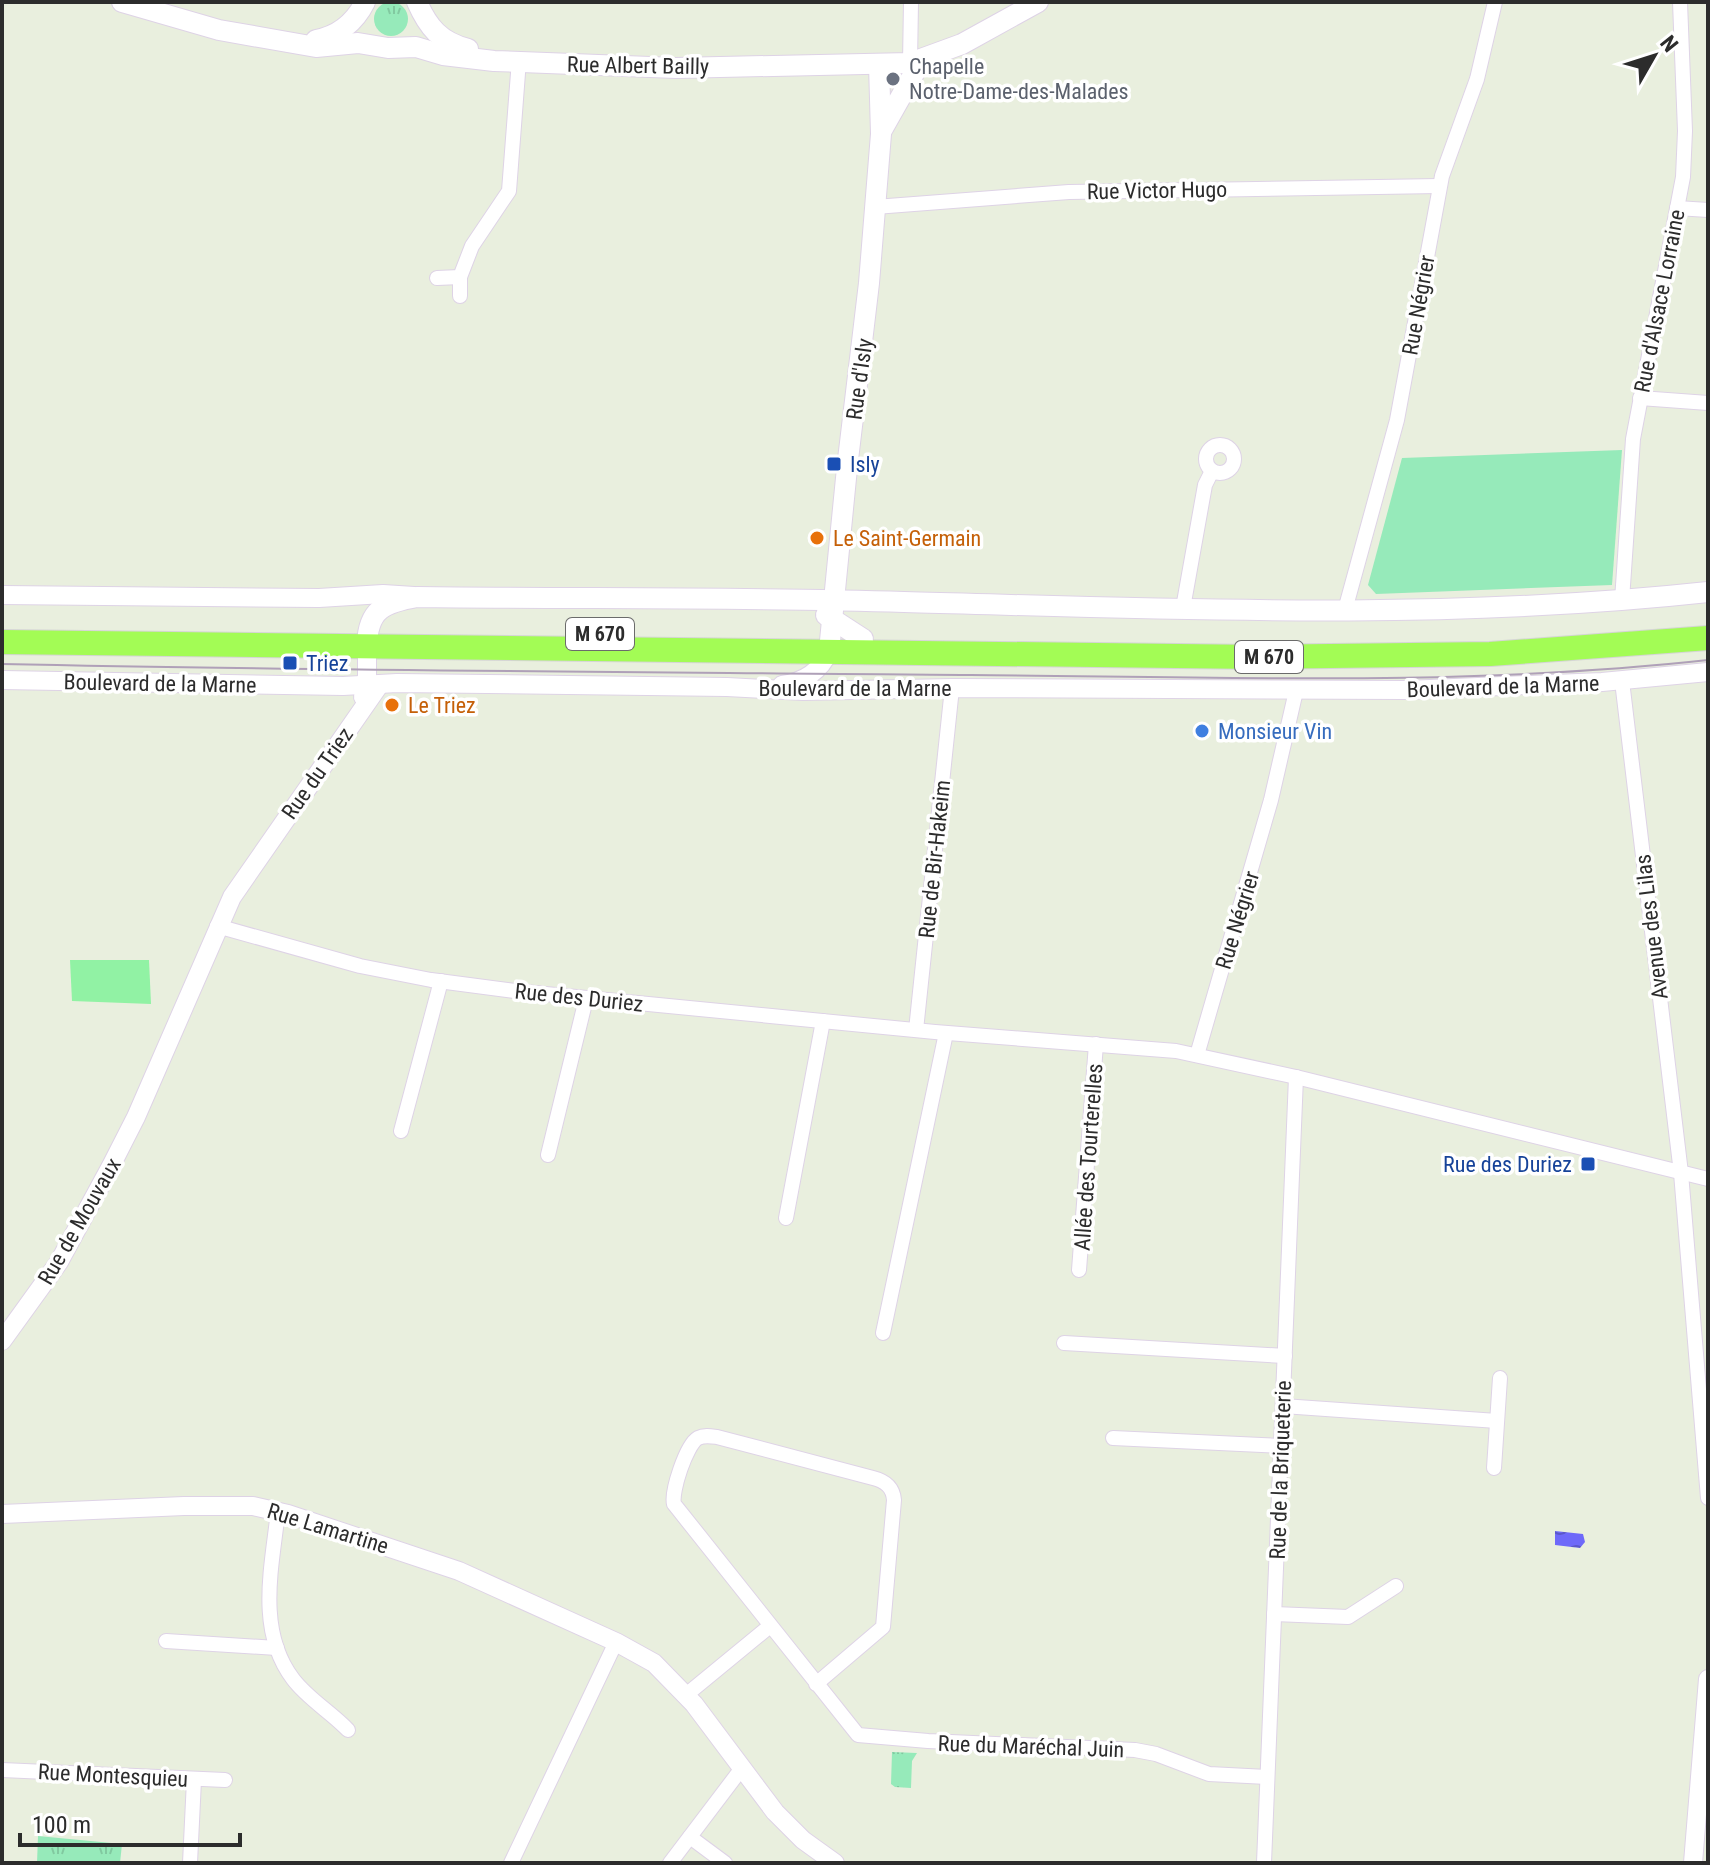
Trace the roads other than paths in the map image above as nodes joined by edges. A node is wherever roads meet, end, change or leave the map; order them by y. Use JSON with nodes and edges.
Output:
{"nodes":[{"id":1,"x":122,"y":2,"type":"edge"},
{"id":2,"x":911,"y":2,"type":"edge"},
{"id":3,"x":1038,"y":2,"type":"edge"},
{"id":4,"x":1495,"y":2,"type":"edge"},
{"id":5,"x":1680,"y":2,"type":"edge"},
{"id":6,"x":363,"y":5,"type":"edge"},
{"id":7,"x":418,"y":5,"type":"edge"},
{"id":8,"x":284,"y":41,"type":"junction"},
{"id":9,"x":388,"y":47,"type":"junction"},
{"id":10,"x":519,"y":60,"type":"junction"},
{"id":11,"x":916,"y":62,"type":"junction"},
{"id":12,"x":879,"y":64,"type":"junction"},
{"id":13,"x":881,"y":134,"type":"junction"},
{"id":14,"x":1439,"y":186,"type":"junction"},
{"id":15,"x":875,"y":207,"type":"junction"},
{"id":16,"x":1677,"y":208,"type":"junction"},
{"id":17,"x":1708,"y":210,"type":"edge"},
{"id":18,"x":460,"y":277,"type":"junction"},
{"id":19,"x":437,"y":278,"type":"dead end"},
{"id":20,"x":460,"y":296,"type":"dead end"},
{"id":21,"x":1640,"y":398,"type":"junction"},
{"id":22,"x":1708,"y":403,"type":"edge"},
{"id":23,"x":1212,"y":471,"type":"dead end"},
{"id":24,"x":1708,"y":592,"type":"edge"},
{"id":25,"x":2,"y":595,"type":"edge"},
{"id":26,"x":417,"y":597,"type":"junction"},
{"id":27,"x":1622,"y":600,"type":"junction"},
{"id":28,"x":1183,"y":608,"type":"junction"},
{"id":29,"x":1345,"y":610,"type":"junction"},
{"id":30,"x":1708,"y":624,"type":"edge"},
{"id":31,"x":832,"y":627,"type":"junction"},
{"id":32,"x":2,"y":628,"type":"edge"},
{"id":33,"x":1708,"y":638,"type":"edge"},
{"id":34,"x":367,"y":639,"type":"junction"},
{"id":35,"x":2,"y":642,"type":"edge"},
{"id":36,"x":1708,"y":672,"type":"edge"},
{"id":37,"x":2,"y":680,"type":"edge"},
{"id":38,"x":1622,"y":681,"type":"junction"},
{"id":39,"x":373,"y":685,"type":"junction"},
{"id":40,"x":727,"y":687,"type":"junction"},
{"id":41,"x":952,"y":688,"type":"junction"},
{"id":42,"x":1296,"y":691,"type":"junction"},
{"id":43,"x":217,"y":926,"type":"junction"},
{"id":44,"x":441,"y":981,"type":"junction"},
{"id":45,"x":586,"y":999,"type":"junction"},
{"id":46,"x":823,"y":1021,"type":"junction"},
{"id":47,"x":916,"y":1030,"type":"junction"},
{"id":48,"x":946,"y":1033,"type":"junction"},
{"id":49,"x":1096,"y":1044,"type":"junction"},
{"id":50,"x":1197,"y":1055,"type":"junction"},
{"id":51,"x":1296,"y":1077,"type":"junction"},
{"id":52,"x":401,"y":1131,"type":"dead end"},
{"id":53,"x":548,"y":1155,"type":"dead end"},
{"id":54,"x":1681,"y":1173,"type":"junction"},
{"id":55,"x":1708,"y":1179,"type":"edge"},
{"id":56,"x":786,"y":1218,"type":"dead end"},
{"id":57,"x":1079,"y":1270,"type":"dead end"},
{"id":58,"x":883,"y":1333,"type":"dead end"},
{"id":59,"x":2,"y":1341,"type":"edge"},
{"id":60,"x":1064,"y":1343,"type":"dead end"},
{"id":61,"x":1285,"y":1356,"type":"junction"},
{"id":62,"x":1500,"y":1378,"type":"dead end"},
{"id":63,"x":1283,"y":1406,"type":"junction"},
{"id":64,"x":1497,"y":1421,"type":"junction"},
{"id":65,"x":1113,"y":1438,"type":"dead end"},
{"id":66,"x":1281,"y":1446,"type":"junction"},
{"id":67,"x":1494,"y":1468,"type":"dead end"},
{"id":68,"x":1708,"y":1498,"type":"edge"},
{"id":69,"x":278,"y":1511,"type":"junction"},
{"id":70,"x":2,"y":1514,"type":"edge"},
{"id":71,"x":1396,"y":1586,"type":"dead end"},
{"id":72,"x":1274,"y":1614,"type":"junction"},
{"id":73,"x":770,"y":1626,"type":"junction"},
{"id":74,"x":166,"y":1641,"type":"dead end"},
{"id":75,"x":616,"y":1642,"type":"junction"},
{"id":76,"x":277,"y":1648,"type":"junction"},
{"id":77,"x":1708,"y":1679,"type":"edge"},
{"id":78,"x":816,"y":1684,"type":"junction"},
{"id":79,"x":686,"y":1695,"type":"junction"},
{"id":80,"x":348,"y":1730,"type":"dead end"},
{"id":81,"x":742,"y":1768,"type":"junction"},
{"id":82,"x":2,"y":1770,"type":"edge"},
{"id":83,"x":1267,"y":1777,"type":"junction"},
{"id":84,"x":194,"y":1780,"type":"junction"},
{"id":85,"x":225,"y":1780,"type":"dead end"},
{"id":86,"x":690,"y":1837,"type":"junction"},
{"id":87,"x":190,"y":1863,"type":"edge"},
{"id":88,"x":511,"y":1863,"type":"edge"},
{"id":89,"x":670,"y":1863,"type":"edge"},
{"id":90,"x":725,"y":1863,"type":"edge"},
{"id":91,"x":835,"y":1863,"type":"edge"},
{"id":92,"x":1264,"y":1863,"type":"edge"},
{"id":93,"x":1693,"y":1863,"type":"edge"}],
"edges":[{"from":1,"to":8,"type":"main road"},
{"from":2,"to":11,"type":"street"},
{"from":3,"to":11,"type":"main road"},
{"from":4,"to":14,"type":"street","name":"Rue Négrier"},
{"from":5,"to":16,"type":"street","name":"Rue d'Alsace Lorraine"},
{"from":6,"to":8,"type":"main road"},
{"from":6,"to":9,"type":"main road"},
{"from":7,"to":9,"type":"main road"},
{"from":7,"to":10,"type":"main road"},
{"from":8,"to":9,"type":"main road"},
{"from":9,"to":10,"type":"main road"},
{"from":10,"to":12,"type":"main road","name":"Rue Albert Bailly"},
{"from":10,"to":18,"type":"street"},
{"from":11,"to":12,"type":"main road","name":"Rue Albert Bailly"},
{"from":11,"to":13,"type":"main road","name":"Rue d'Isly"},
{"from":12,"to":13,"type":"main road","name":"Rue d'Isly"},
{"from":13,"to":15,"type":"main road","name":"Rue d'Isly"},
{"from":14,"to":15,"type":"street","name":"Rue Victor Hugo"},
{"from":14,"to":29,"type":"street","name":"Rue Négrier"},
{"from":15,"to":31,"type":"main road","name":"Rue d'Isly"},
{"from":16,"to":17,"type":"street"},
{"from":16,"to":21,"type":"street","name":"Rue d'Alsace Lorraine"},
{"from":18,"to":19,"type":"street"},
{"from":18,"to":20,"type":"street"},
{"from":21,"to":22,"type":"street"},
{"from":21,"to":27,"type":"street","name":"Rue d'Alsace Lorraine"},
{"from":23,"to":28,"type":"street"},
{"from":24,"to":27,"type":"main road","name":"Boulevard de la Marne"},
{"from":25,"to":26,"type":"street","name":"Boulevard de la Marne"},
{"from":26,"to":31,"type":"main road","name":"Boulevard de la Marne"},
{"from":26,"to":34,"type":"main road"},
{"from":27,"to":29,"type":"main road","name":"Boulevard de la Marne"},
{"from":28,"to":29,"type":"main road","name":"Boulevard de la Marne"},
{"from":28,"to":31,"type":"main road","name":"Boulevard de la Marne"},
{"from":30,"to":31,"type":"main road","name":"Boulevard de la Marne","number":"M 670"},
{"from":31,"to":33,"type":"main road","name":"Boulevard de la Marne","number":"M 670"},
{"from":31,"to":34,"type":"main road","name":"Boulevard de la Marne","number":"M 670"},
{"from":31,"to":40,"type":"street"},
{"from":32,"to":34,"type":"main road","name":"Boulevard de la Marne","number":"M 670"},
{"from":34,"to":35,"type":"main road","name":"Boulevard de la Marne","number":"M 670"},
{"from":34,"to":39,"type":"street"},
{"from":36,"to":38,"type":"street","name":"Boulevard de la Marne"},
{"from":37,"to":39,"type":"street","name":"Boulevard de la Marne"},
{"from":38,"to":42,"type":"street","name":"Boulevard de la Marne"},
{"from":38,"to":54,"type":"street","name":"Avenue des Lilas"},
{"from":39,"to":40,"type":"street","name":"Boulevard de la Marne"},
{"from":39,"to":43,"type":"street","name":"Rue du Triez"},
{"from":40,"to":41,"type":"street","name":"Boulevard de la Marne"},
{"from":41,"to":42,"type":"street","name":"Boulevard de la Marne"},
{"from":41,"to":47,"type":"street","name":"Rue de Bir-Hakeim"},
{"from":42,"to":50,"type":"street","name":"Rue Négrier"},
{"from":43,"to":44,"type":"street","name":"Rue des Duriez"},
{"from":43,"to":59,"type":"street","name":"Rue de Mouvaux"},
{"from":44,"to":45,"type":"street","name":"Rue des Duriez"},
{"from":44,"to":52,"type":"street"},
{"from":45,"to":46,"type":"street","name":"Rue des Duriez"},
{"from":45,"to":53,"type":"street"},
{"from":46,"to":47,"type":"street","name":"Rue des Duriez"},
{"from":46,"to":56,"type":"street"},
{"from":47,"to":48,"type":"street","name":"Rue des Duriez"},
{"from":48,"to":49,"type":"street","name":"Rue des Duriez"},
{"from":48,"to":58,"type":"street"},
{"from":49,"to":50,"type":"street","name":"Rue des Duriez"},
{"from":49,"to":57,"type":"street","name":"Allée des Tourterelles"},
{"from":50,"to":51,"type":"street","name":"Rue des Duriez"},
{"from":51,"to":54,"type":"street","name":"Rue des Duriez"},
{"from":51,"to":61,"type":"street","name":"Rue de la Briqueterie"},
{"from":54,"to":55,"type":"street","name":"Rue des Duriez"},
{"from":54,"to":68,"type":"street","name":"Avenue des Lilas"},
{"from":60,"to":61,"type":"street"},
{"from":61,"to":63,"type":"street","name":"Rue de la Briqueterie"},
{"from":62,"to":64,"type":"street"},
{"from":63,"to":64,"type":"street"},
{"from":63,"to":66,"type":"street","name":"Rue de la Briqueterie"},
{"from":64,"to":67,"type":"street"},
{"from":65,"to":66,"type":"street"},
{"from":66,"to":72,"type":"street","name":"Rue de la Briqueterie"},
{"from":69,"to":70,"type":"street","name":"Rue Lamartine"},
{"from":69,"to":75,"type":"street","name":"Rue Lamartine"},
{"from":69,"to":76,"type":"street"},
{"from":71,"to":72,"type":"street"},
{"from":72,"to":83,"type":"street","name":"Rue de la Briqueterie"},
{"from":73,"to":78,"type":"street","name":"Rue du Maréchal Juin"},
{"from":73,"to":78,"type":"street","name":"Rue du Maréchal Juin"},
{"from":73,"to":79,"type":"street"},
{"from":74,"to":76,"type":"street"},
{"from":75,"to":79,"type":"street","name":"Rue Lamartine"},
{"from":75,"to":88,"type":"street"},
{"from":76,"to":80,"type":"street"},
{"from":77,"to":93,"type":"street"},
{"from":78,"to":83,"type":"street","name":"Rue du Maréchal Juin"},
{"from":79,"to":81,"type":"street","name":"Rue Lamartine"},
{"from":81,"to":86,"type":"street"},
{"from":81,"to":91,"type":"street","name":"Rue Lamartine"},
{"from":82,"to":84,"type":"street","name":"Rue Montesquieu"},
{"from":83,"to":92,"type":"street","name":"Rue de la Briqueterie"},
{"from":84,"to":85,"type":"street","name":"Rue Montesquieu"},
{"from":84,"to":87,"type":"street"},
{"from":86,"to":89,"type":"street"},
{"from":86,"to":90,"type":"street"}]}
